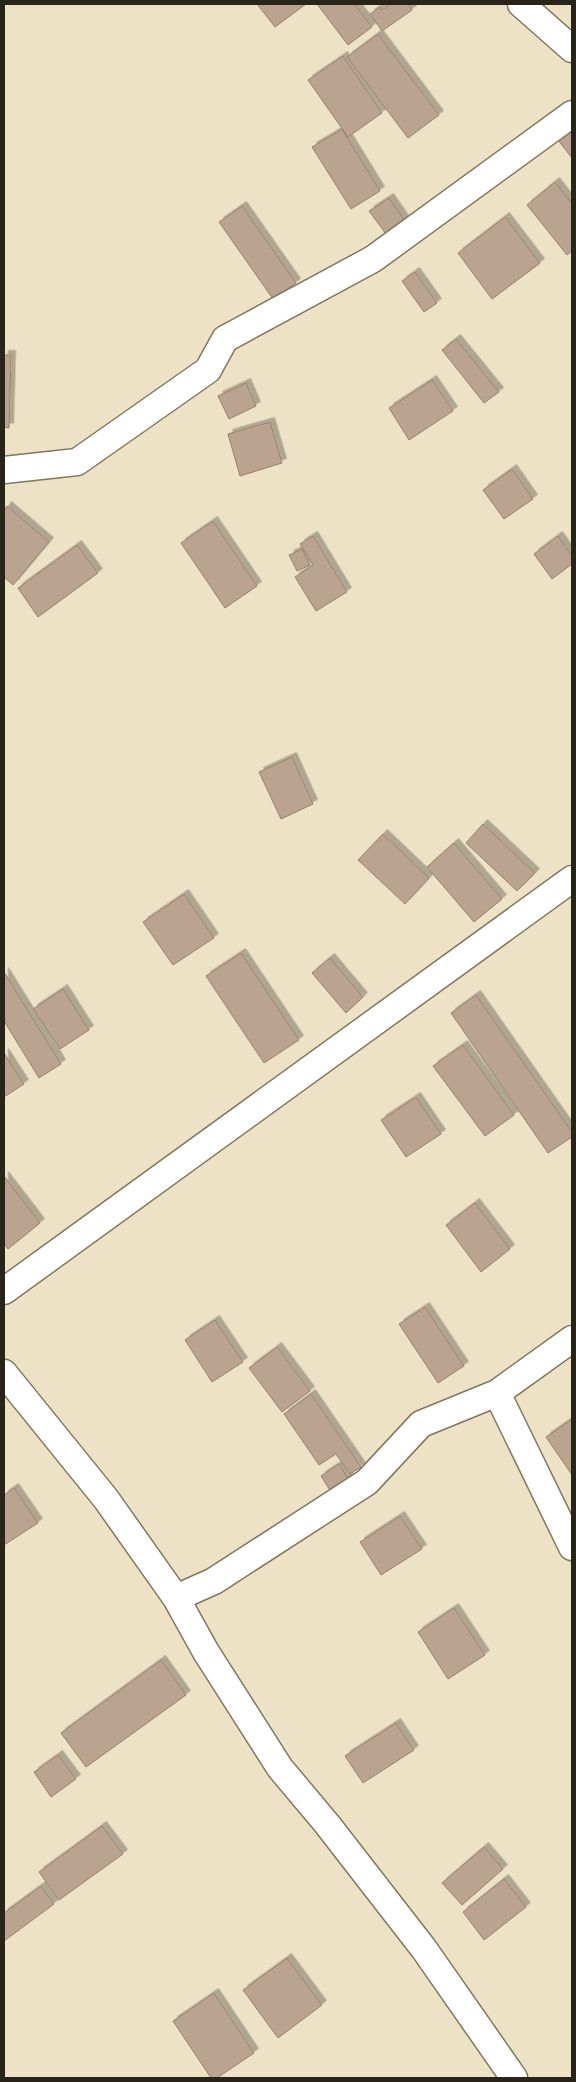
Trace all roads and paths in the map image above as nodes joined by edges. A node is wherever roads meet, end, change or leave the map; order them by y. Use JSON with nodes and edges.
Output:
{"nodes":[{"id":1,"x":521,"y":4,"type":"edge"},
{"id":2,"x":572,"y":49,"type":"edge"},
{"id":3,"x":572,"y":114,"type":"edge"},
{"id":4,"x":4,"y":470,"type":"edge"},
{"id":5,"x":572,"y":878,"type":"edge"},
{"id":6,"x":4,"y":1291,"type":"edge"},
{"id":7,"x":572,"y":1339,"type":"edge"},
{"id":8,"x":4,"y":1373,"type":"edge"},
{"id":9,"x":497,"y":1393,"type":"junction"},
{"id":10,"x":572,"y":1547,"type":"edge"},
{"id":11,"x":176,"y":1598,"type":"junction"},
{"id":12,"x":514,"y":2078,"type":"edge"}],
"edges":[{"from":1,"to":2,"type":"street"},
{"from":3,"to":4,"type":"street"},
{"from":5,"to":6,"type":"street"},
{"from":7,"to":9,"type":"street"},
{"from":8,"to":11,"type":"street"},
{"from":9,"to":10,"type":"street"},
{"from":9,"to":11,"type":"street"},
{"from":11,"to":12,"type":"street"}]}
